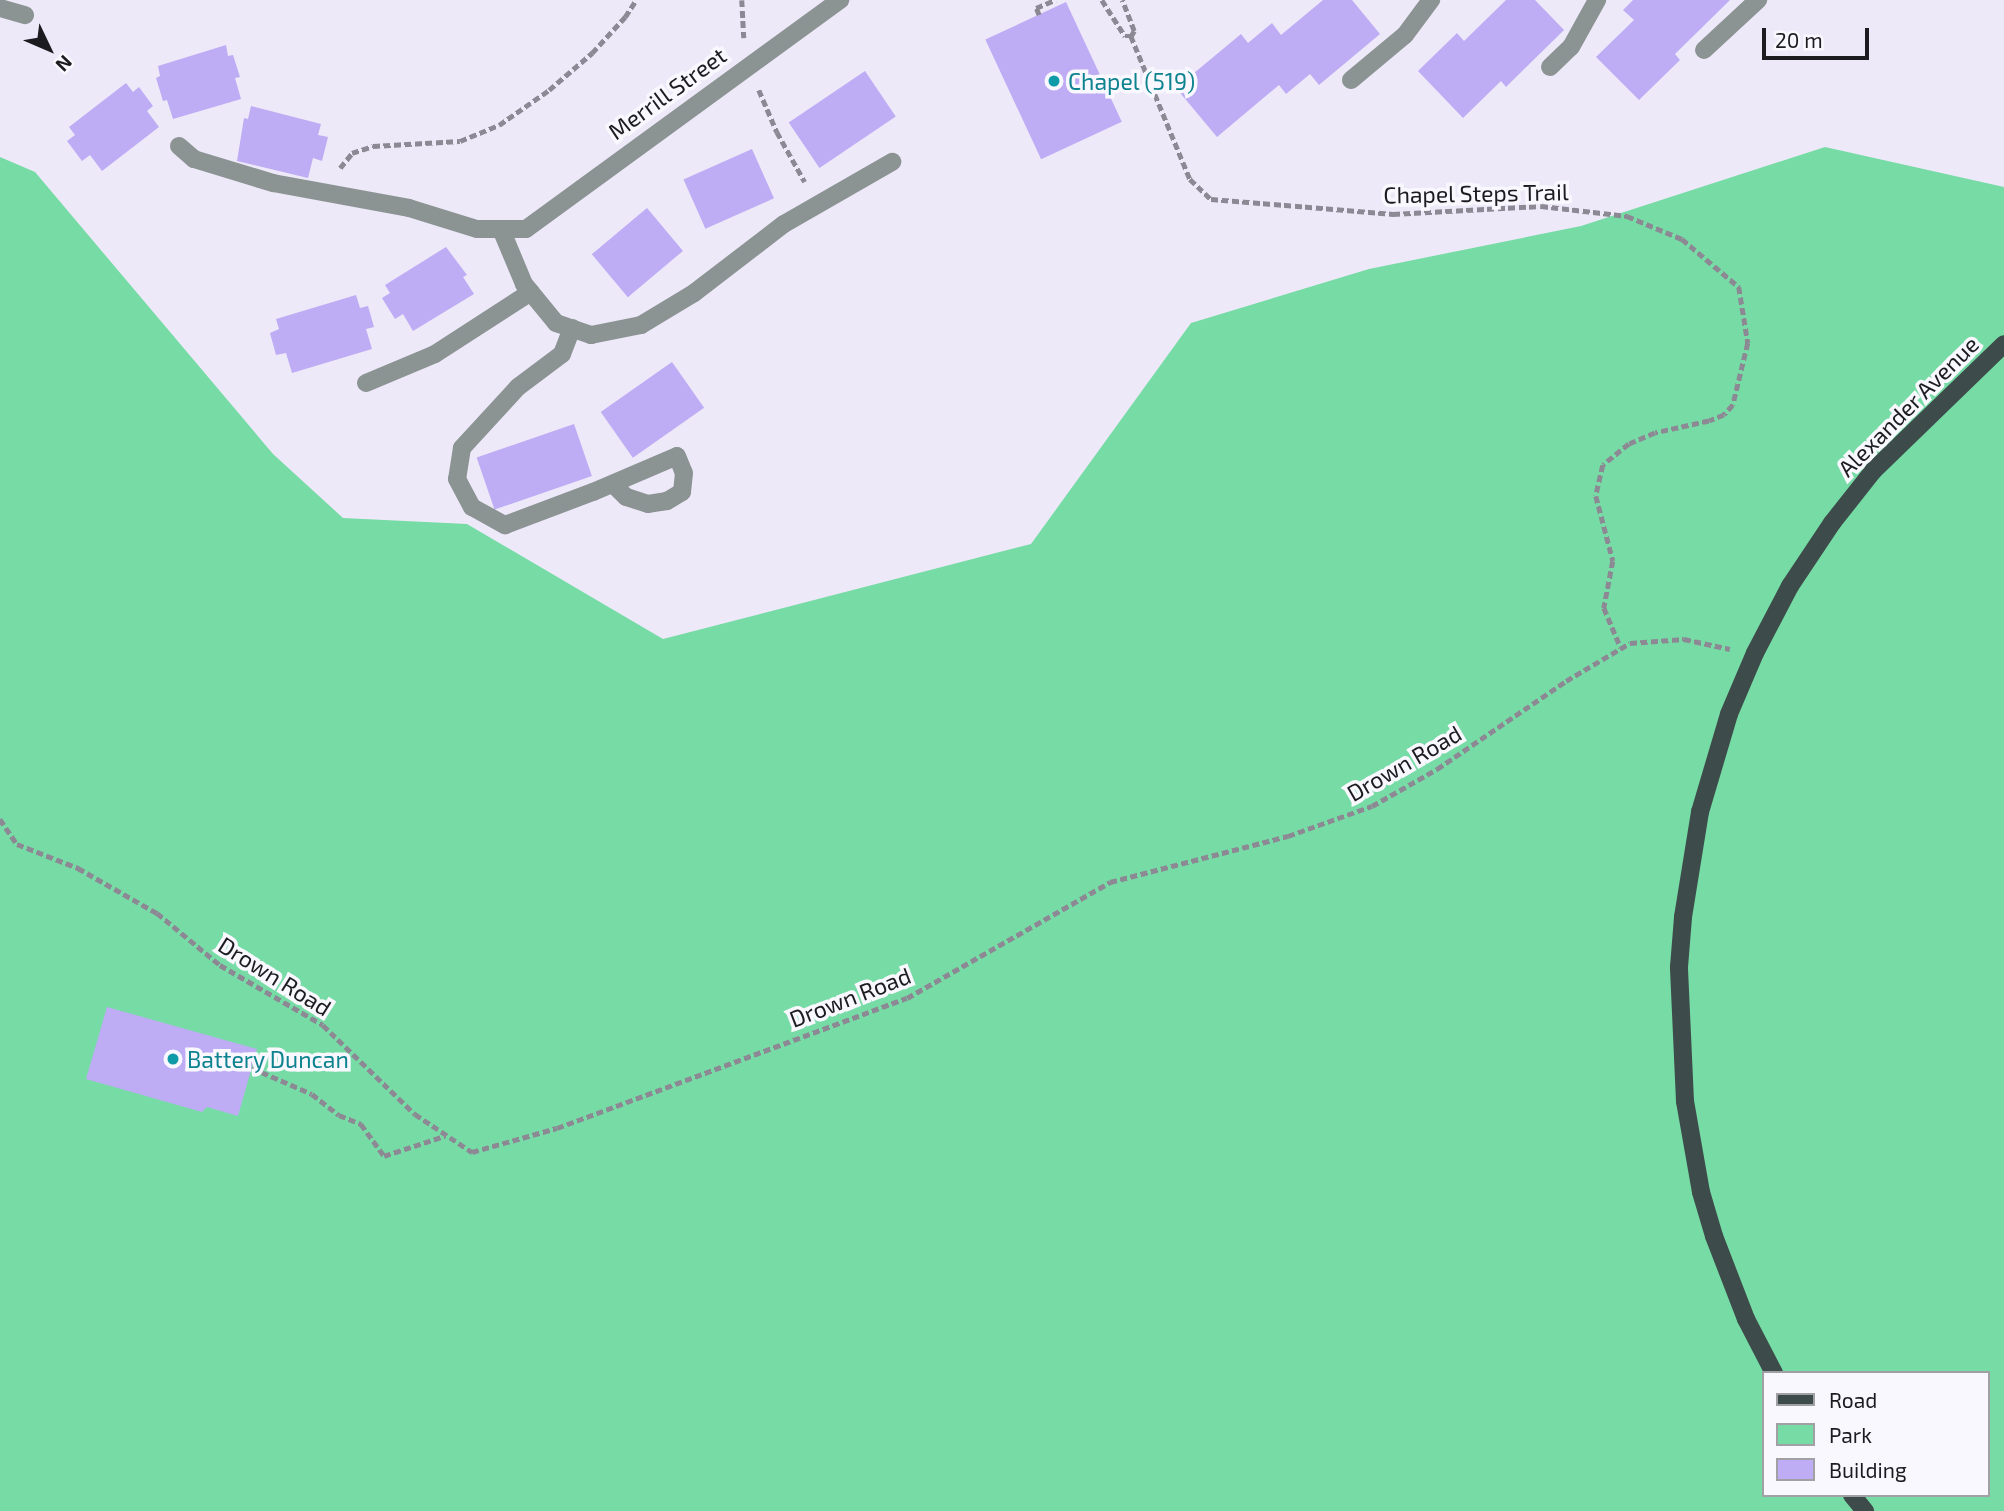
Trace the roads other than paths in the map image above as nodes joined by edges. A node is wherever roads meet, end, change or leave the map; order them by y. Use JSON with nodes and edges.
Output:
{"nodes":[{"id":1,"x":840,"y":0,"type":"edge"},
{"id":2,"x":1431,"y":0,"type":"edge"},
{"id":3,"x":1597,"y":0,"type":"edge"},
{"id":4,"x":1758,"y":0,"type":"edge"},
{"id":5,"x":0,"y":8,"type":"edge"},
{"id":6,"x":24,"y":15,"type":"dead end"},
{"id":7,"x":1704,"y":50,"type":"dead end"},
{"id":8,"x":1550,"y":67,"type":"dead end"},
{"id":9,"x":1351,"y":80,"type":"dead end"},
{"id":10,"x":179,"y":146,"type":"dead end"},
{"id":11,"x":892,"y":162,"type":"dead end"},
{"id":12,"x":501,"y":229,"type":"junction"},
{"id":13,"x":531,"y":292,"type":"junction"},
{"id":14,"x":572,"y":328,"type":"junction"},
{"id":15,"x":2004,"y":344,"type":"edge"},
{"id":16,"x":366,"y":383,"type":"dead end"},
{"id":17,"x":613,"y":484,"type":"dead end"},
{"id":18,"x":1772,"y":1371,"type":"edge"},
{"id":19,"x":1854,"y":1497,"type":"edge"},
{"id":20,"x":1866,"y":1511,"type":"edge"}],
"edges":[{"from":1,"to":12,"type":"street","name":"Merrill Street"},
{"from":2,"to":9,"type":"street"},
{"from":3,"to":8,"type":"street"},
{"from":4,"to":7,"type":"street"},
{"from":5,"to":6,"type":"street"},
{"from":10,"to":12,"type":"street"},
{"from":11,"to":14,"type":"street"},
{"from":12,"to":13,"type":"street"},
{"from":13,"to":14,"type":"street"},
{"from":13,"to":16,"type":"street"},
{"from":14,"to":17,"type":"street"},
{"from":15,"to":18,"type":"main road","name":"Alexander Avenue"},
{"from":19,"to":20,"type":"main road"}]}
